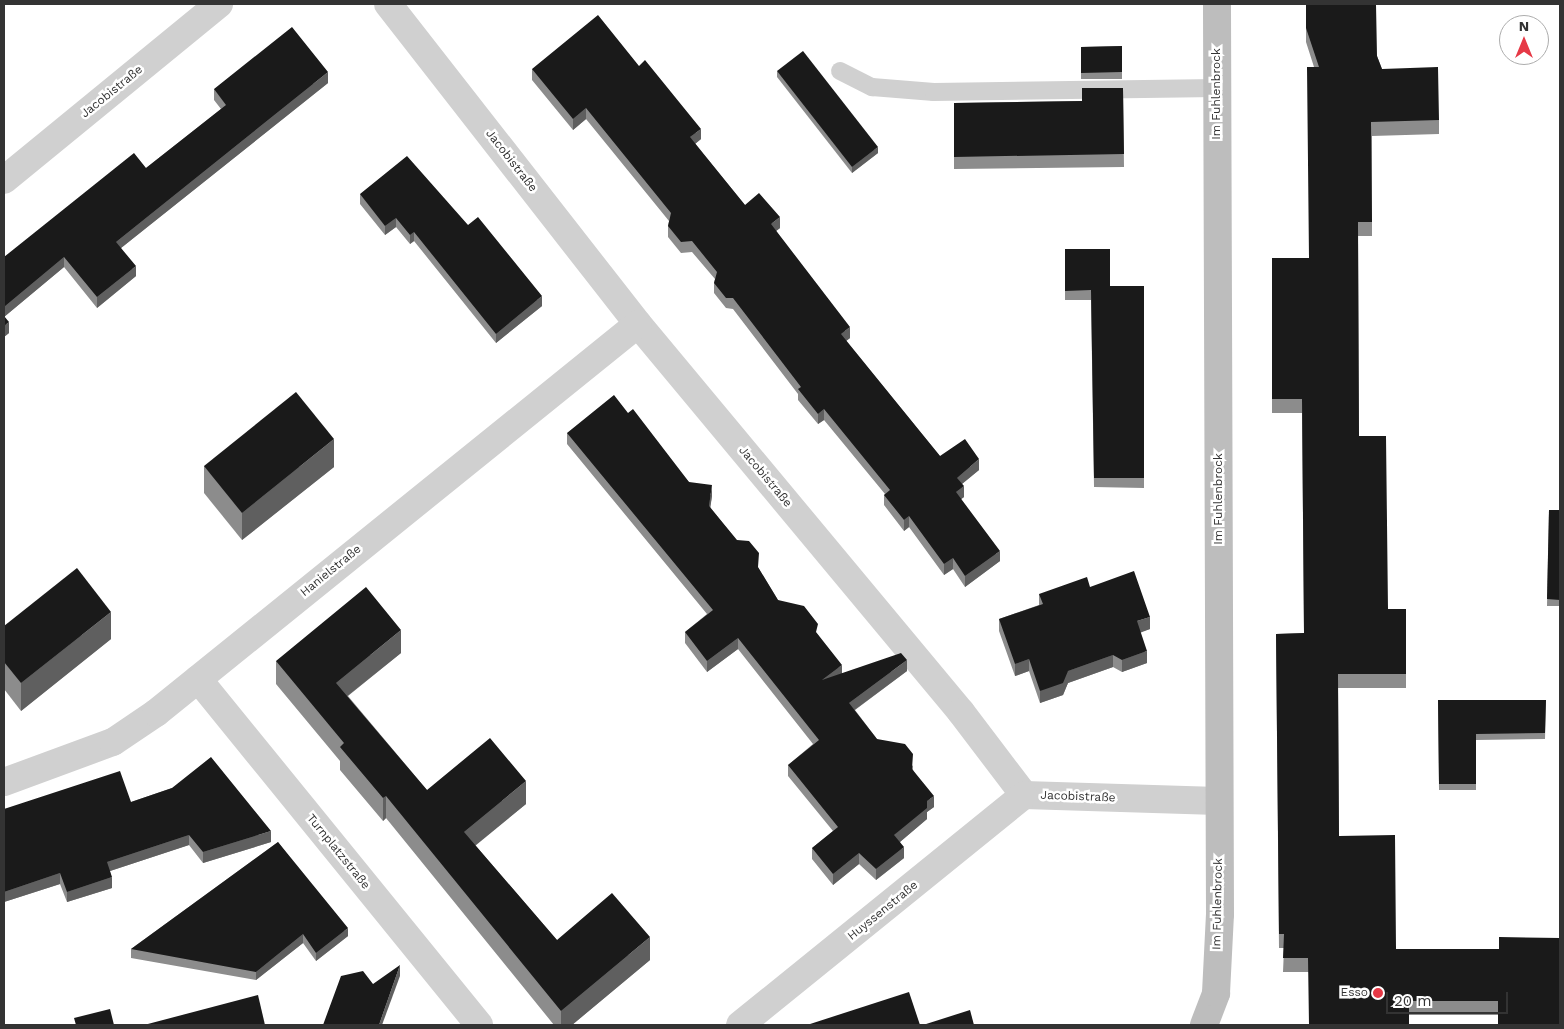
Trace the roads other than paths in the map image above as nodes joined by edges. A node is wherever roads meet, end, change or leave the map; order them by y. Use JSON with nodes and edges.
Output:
{"nodes":[{"id":1,"x":219,"y":4,"type":"edge"},
{"id":2,"x":388,"y":4,"type":"edge"},
{"id":3,"x":1217,"y":4,"type":"edge"},
{"id":4,"x":840,"y":71,"type":"dead end"},
{"id":5,"x":1217,"y":88,"type":"junction"},
{"id":6,"x":4,"y":180,"type":"edge"},
{"id":7,"x":638,"y":324,"type":"junction"},
{"id":8,"x":198,"y":678,"type":"junction"},
{"id":9,"x":4,"y":782,"type":"edge"},
{"id":10,"x":1024,"y":795,"type":"junction"},
{"id":11,"x":1218,"y":801,"type":"junction"},
{"id":12,"x":1216,"y":993,"type":"junction"},
{"id":13,"x":479,"y":1025,"type":"edge"},
{"id":14,"x":740,"y":1025,"type":"edge"},
{"id":15,"x":1204,"y":1025,"type":"edge"},
{"id":16,"x":1225,"y":1025,"type":"edge"}],
"edges":[{"from":1,"to":6,"type":"street","name":"Jacobistraße"},
{"from":2,"to":7,"type":"street","name":"Jacobistraße"},
{"from":3,"to":5,"type":"street","name":"Im Fuhlenbrock"},
{"from":4,"to":5,"type":"lane"},
{"from":5,"to":11,"type":"street","name":"Im Fuhlenbrock"},
{"from":7,"to":8,"type":"street","name":"Hanielstraße"},
{"from":7,"to":10,"type":"street","name":"Jacobistraße"},
{"from":8,"to":9,"type":"street","name":"Hanielstraße"},
{"from":8,"to":13,"type":"street","name":"Turnplatzstraße"},
{"from":10,"to":11,"type":"street","name":"Jacobistraße"},
{"from":10,"to":14,"type":"street","name":"Huyssenstraße"},
{"from":11,"to":12,"type":"street","name":"Im Fuhlenbrock"},
{"from":12,"to":15,"type":"street","name":"Im Fuhlenbrock"},
{"from":12,"to":16,"type":"street","name":"Im Fuhlenbrock"}]}
